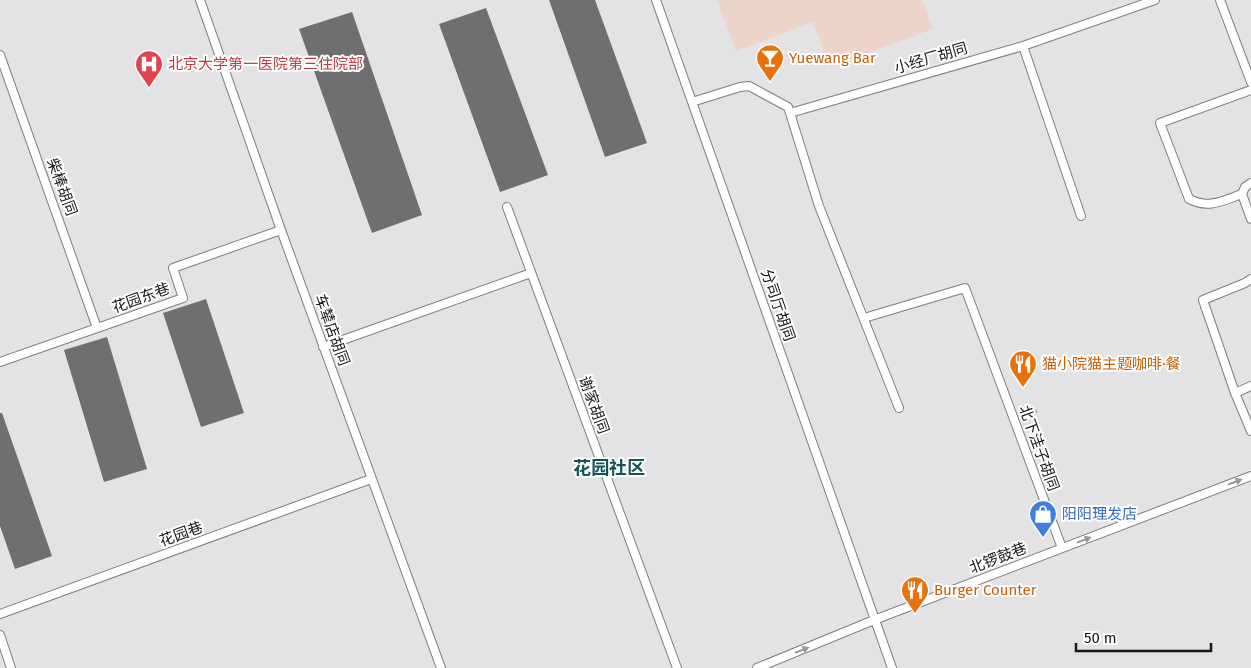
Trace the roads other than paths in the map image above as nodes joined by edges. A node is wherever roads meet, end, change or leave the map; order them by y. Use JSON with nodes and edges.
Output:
{"nodes":[{"id":1,"x":200,"y":0,"type":"edge"},
{"id":2,"x":656,"y":0,"type":"edge"},
{"id":3,"x":1154,"y":0,"type":"edge"},
{"id":4,"x":1220,"y":0,"type":"edge"},
{"id":5,"x":1023,"y":46,"type":"junction"},
{"id":6,"x":0,"y":55,"type":"edge"},
{"id":7,"x":1251,"y":82,"type":"edge"},
{"id":8,"x":1251,"y":90,"type":"edge"},
{"id":9,"x":692,"y":102,"type":"junction"},
{"id":10,"x":790,"y":113,"type":"junction"},
{"id":11,"x":1251,"y":183,"type":"edge"},
{"id":12,"x":1242,"y":194,"type":"junction"},
{"id":13,"x":507,"y":207,"type":"dead end"},
{"id":14,"x":1081,"y":216,"type":"dead end"},
{"id":15,"x":1251,"y":219,"type":"edge"},
{"id":16,"x":281,"y":230,"type":"junction"},
{"id":17,"x":530,"y":273,"type":"junction"},
{"id":18,"x":1251,"y":279,"type":"edge"},
{"id":19,"x":864,"y":318,"type":"junction"},
{"id":20,"x":97,"y":328,"type":"junction"},
{"id":21,"x":323,"y":347,"type":"junction"},
{"id":22,"x":0,"y":362,"type":"edge"},
{"id":23,"x":1251,"y":386,"type":"edge"},
{"id":24,"x":1234,"y":393,"type":"junction"},
{"id":25,"x":899,"y":408,"type":"dead end"},
{"id":26,"x":1251,"y":431,"type":"edge"},
{"id":27,"x":1251,"y":476,"type":"edge"},
{"id":28,"x":371,"y":479,"type":"junction"},
{"id":29,"x":1062,"y":548,"type":"junction"},
{"id":30,"x":0,"y":614,"type":"edge"},
{"id":31,"x":874,"y":620,"type":"junction"},
{"id":32,"x":0,"y":635,"type":"edge"},
{"id":33,"x":11,"y":668,"type":"edge"},
{"id":34,"x":441,"y":668,"type":"edge"},
{"id":35,"x":677,"y":668,"type":"edge"},
{"id":36,"x":756,"y":668,"type":"edge"},
{"id":37,"x":892,"y":668,"type":"edge"}],
"edges":[{"from":1,"to":16,"type":"lane","name":"车辇店胡同"},
{"from":2,"to":9,"type":"lane","name":"分司厅胡同"},
{"from":3,"to":5,"type":"lane","name":"小经厂胡同"},
{"from":4,"to":7,"type":"lane"},
{"from":5,"to":10,"type":"lane","name":"小经厂胡同"},
{"from":5,"to":14,"type":"lane"},
{"from":6,"to":20,"type":"lane","name":"柴棒胡同"},
{"from":8,"to":12,"type":"lane"},
{"from":9,"to":10,"type":"lane"},
{"from":9,"to":31,"type":"lane","name":"分司厅胡同"},
{"from":10,"to":19,"type":"lane"},
{"from":11,"to":12,"type":"lane"},
{"from":12,"to":15,"type":"lane"},
{"from":13,"to":17,"type":"lane","name":"谢家胡同"},
{"from":16,"to":20,"type":"lane","name":"花园东巷"},
{"from":16,"to":21,"type":"lane","name":"车辇店胡同"},
{"from":17,"to":21,"type":"lane"},
{"from":17,"to":35,"type":"lane","name":"谢家胡同"},
{"from":18,"to":24,"type":"lane"},
{"from":19,"to":25,"type":"lane"},
{"from":19,"to":29,"type":"lane","name":"北下洼子胡同"},
{"from":20,"to":22,"type":"lane","name":"花园东巷"},
{"from":21,"to":28,"type":"lane","name":"车辇店胡同"},
{"from":23,"to":24,"type":"lane"},
{"from":24,"to":26,"type":"lane"},
{"from":29,"to":27,"type":"lane","name":"北锣鼓巷","one_way":true},
{"from":28,"to":30,"type":"lane","name":"花园巷"},
{"from":28,"to":34,"type":"lane","name":"车辇店胡同"},
{"from":29,"to":31,"type":"lane","name":"北锣鼓巷"},
{"from":36,"to":31,"type":"lane","name":"北锣鼓巷","one_way":true},
{"from":31,"to":37,"type":"lane","name":"分司厅胡同"},
{"from":32,"to":33,"type":"lane"}]}
